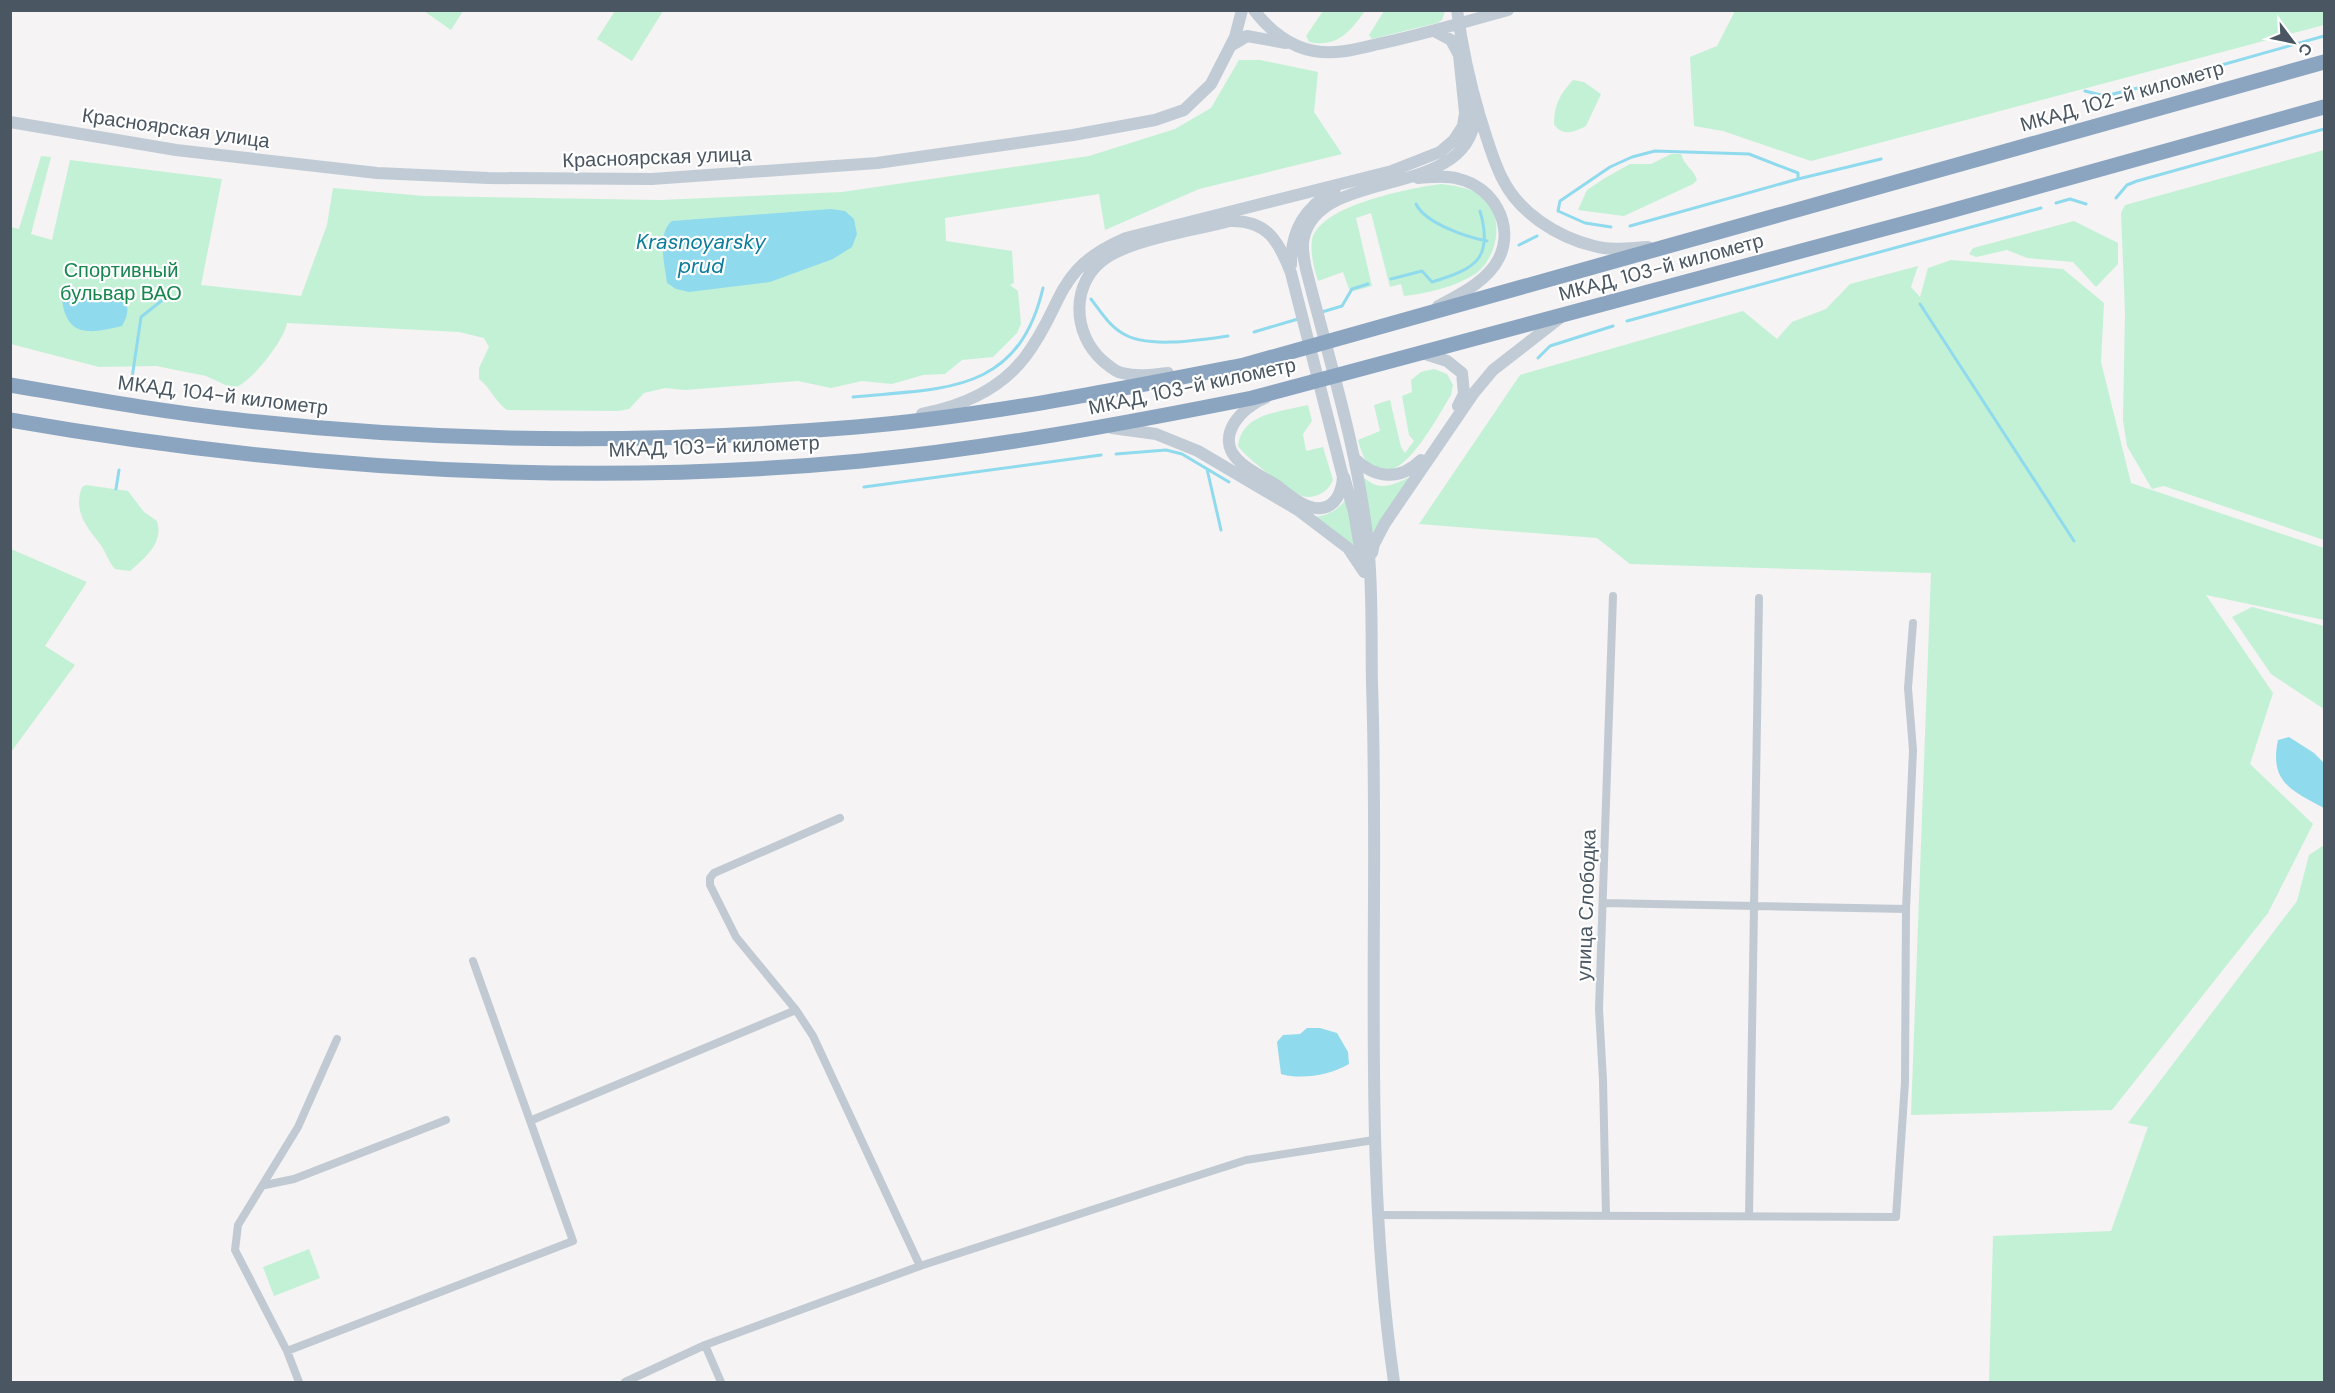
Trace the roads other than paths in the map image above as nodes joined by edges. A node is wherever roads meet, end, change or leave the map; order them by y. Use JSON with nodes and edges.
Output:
{"nodes":[{"id":1,"x":1242,"y":10,"type":"edge"},
{"id":2,"x":1254,"y":10,"type":"edge"},
{"id":3,"x":1457,"y":10,"type":"edge"},
{"id":4,"x":1478,"y":10,"type":"edge"},
{"id":5,"x":1502,"y":12,"type":"edge"},
{"id":6,"x":1459,"y":25,"type":"junction"},
{"id":7,"x":1436,"y":32,"type":"junction"},
{"id":8,"x":1295,"y":45,"type":"junction"},
{"id":9,"x":1230,"y":48,"type":"junction"},
{"id":10,"x":2325,"y":62,"type":"edge"},
{"id":11,"x":1475,"y":100,"type":"junction"},
{"id":12,"x":2325,"y":107,"type":"edge"},
{"id":13,"x":10,"y":122,"type":"edge"},
{"id":14,"x":1396,"y":170,"type":"junction"},
{"id":15,"x":1931,"y":171,"type":"joint"},
{"id":16,"x":1407,"y":178,"type":"junction"},
{"id":17,"x":1729,"y":230,"type":"junction"},
{"id":18,"x":1291,"y":273,"type":"junction"},
{"id":19,"x":1564,"y":315,"type":"junction"},
{"id":20,"x":1350,"y":337,"type":"junction"},
{"id":21,"x":1422,"y":353,"type":"junction"},
{"id":22,"x":1244,"y":365,"type":"junction"},
{"id":23,"x":10,"y":385,"type":"edge"},
{"id":24,"x":1294,"y":387,"type":"junction"},
{"id":25,"x":10,"y":420,"type":"edge"},
{"id":26,"x":858,"y":427,"type":"junction"},
{"id":27,"x":1096,"y":428,"type":"junction"},
{"id":28,"x":431,"y":435,"type":"joint"},
{"id":29,"x":1354,"y":458,"type":"junction"},
{"id":30,"x":1339,"y":462,"type":"junction"},
{"id":31,"x":1367,"y":571,"type":"junction"},
{"id":32,"x":1614,"y":596,"type":"dead end"},
{"id":33,"x":1759,"y":598,"type":"dead end"},
{"id":34,"x":1913,"y":623,"type":"dead end"},
{"id":35,"x":840,"y":818,"type":"dead end"},
{"id":36,"x":1604,"y":903,"type":"junction"},
{"id":37,"x":1754,"y":907,"type":"junction"},
{"id":38,"x":1906,"y":909,"type":"junction"},
{"id":39,"x":473,"y":962,"type":"dead end"},
{"id":40,"x":796,"y":1010,"type":"junction"},
{"id":41,"x":337,"y":1039,"type":"dead end"},
{"id":42,"x":446,"y":1120,"type":"dead end"},
{"id":43,"x":532,"y":1120,"type":"junction"},
{"id":44,"x":1374,"y":1140,"type":"junction"},
{"id":45,"x":265,"y":1185,"type":"junction"},
{"id":46,"x":1378,"y":1215,"type":"junction"},
{"id":47,"x":1605,"y":1215,"type":"junction"},
{"id":48,"x":1749,"y":1216,"type":"junction"},
{"id":49,"x":920,"y":1266,"type":"junction"},
{"id":50,"x":705,"y":1345,"type":"junction"},
{"id":51,"x":287,"y":1351,"type":"junction"},
{"id":52,"x":300,"y":1383,"type":"edge"},
{"id":53,"x":625,"y":1383,"type":"edge"},
{"id":54,"x":721,"y":1383,"type":"edge"},
{"id":55,"x":1394,"y":1383,"type":"edge"}],
"edges":[{"from":1,"to":9,"type":"main road","name":"Красноярская улица"},
{"from":2,"to":8,"type":"main road"},
{"from":3,"to":6,"type":"main road"},
{"from":4,"to":5,"type":"main road"},
{"from":5,"to":6,"type":"main road"},
{"from":6,"to":7,"type":"main road"},
{"from":6,"to":11,"type":"main road"},
{"from":7,"to":8,"type":"main road"},
{"from":7,"to":14,"type":"main road"},
{"from":8,"to":9,"type":"main road"},
{"from":9,"to":13,"type":"main road","name":"Красноярская улица"},
{"from":10,"to":15,"type":"highway","name":"МКАД, 102-й километр"},
{"from":11,"to":16,"type":"main road"},
{"from":11,"to":17,"type":"main road"},
{"from":12,"to":19,"type":"highway","name":"МКАД, 103-й километр"},
{"from":14,"to":18,"type":"main road"},
{"from":14,"to":26,"type":"main road"},
{"from":15,"to":17,"type":"highway","name":"МКАД, 103-й километр"},
{"from":16,"to":20,"type":"main road"},
{"from":16,"to":29,"type":"main road"},
{"from":17,"to":20,"type":"highway","name":"МКАД, 103-й километр"},
{"from":18,"to":22,"type":"main road"},
{"from":18,"to":30,"type":"main road"},
{"from":19,"to":21,"type":"highway","name":"МКАД, 103-й километр"},
{"from":19,"to":31,"type":"main road"},
{"from":20,"to":22,"type":"highway","name":"МКАД, 103-й километр"},
{"from":21,"to":24,"type":"highway","name":"МКАД, 103-й километр"},
{"from":21,"to":29,"type":"main road"},
{"from":22,"to":26,"type":"highway","name":"МКАД, 103-й километр"},
{"from":23,"to":28,"type":"highway","name":"МКАД, 104-й километр"},
{"from":24,"to":27,"type":"highway","name":"МКАД, 103-й километр"},
{"from":24,"to":30,"type":"main road"},
{"from":25,"to":27,"type":"highway","name":"МКАД, 103-й километр"},
{"from":26,"to":28,"type":"highway","name":"МКАД, 103-й километр"},
{"from":27,"to":31,"type":"main road"},
{"from":29,"to":31,"type":"main road"},
{"from":30,"to":31,"type":"main road"},
{"from":31,"to":44,"type":"main road"},
{"from":32,"to":36,"type":"street","name":"улица Слободка"},
{"from":33,"to":37,"type":"street"},
{"from":34,"to":38,"type":"street"},
{"from":35,"to":40,"type":"street"},
{"from":36,"to":37,"type":"street"},
{"from":36,"to":47,"type":"street","name":"улица Слободка"},
{"from":37,"to":38,"type":"street"},
{"from":37,"to":48,"type":"street"},
{"from":38,"to":48,"type":"street"},
{"from":39,"to":43,"type":"street"},
{"from":40,"to":43,"type":"street"},
{"from":40,"to":49,"type":"street"},
{"from":41,"to":45,"type":"street"},
{"from":42,"to":45,"type":"street"},
{"from":43,"to":51,"type":"street"},
{"from":44,"to":46,"type":"main road"},
{"from":44,"to":49,"type":"street"},
{"from":45,"to":51,"type":"street"},
{"from":46,"to":47,"type":"street"},
{"from":46,"to":55,"type":"main road"},
{"from":47,"to":48,"type":"street"},
{"from":49,"to":50,"type":"street"},
{"from":50,"to":53,"type":"street"},
{"from":50,"to":54,"type":"street"},
{"from":51,"to":52,"type":"street"}]}
